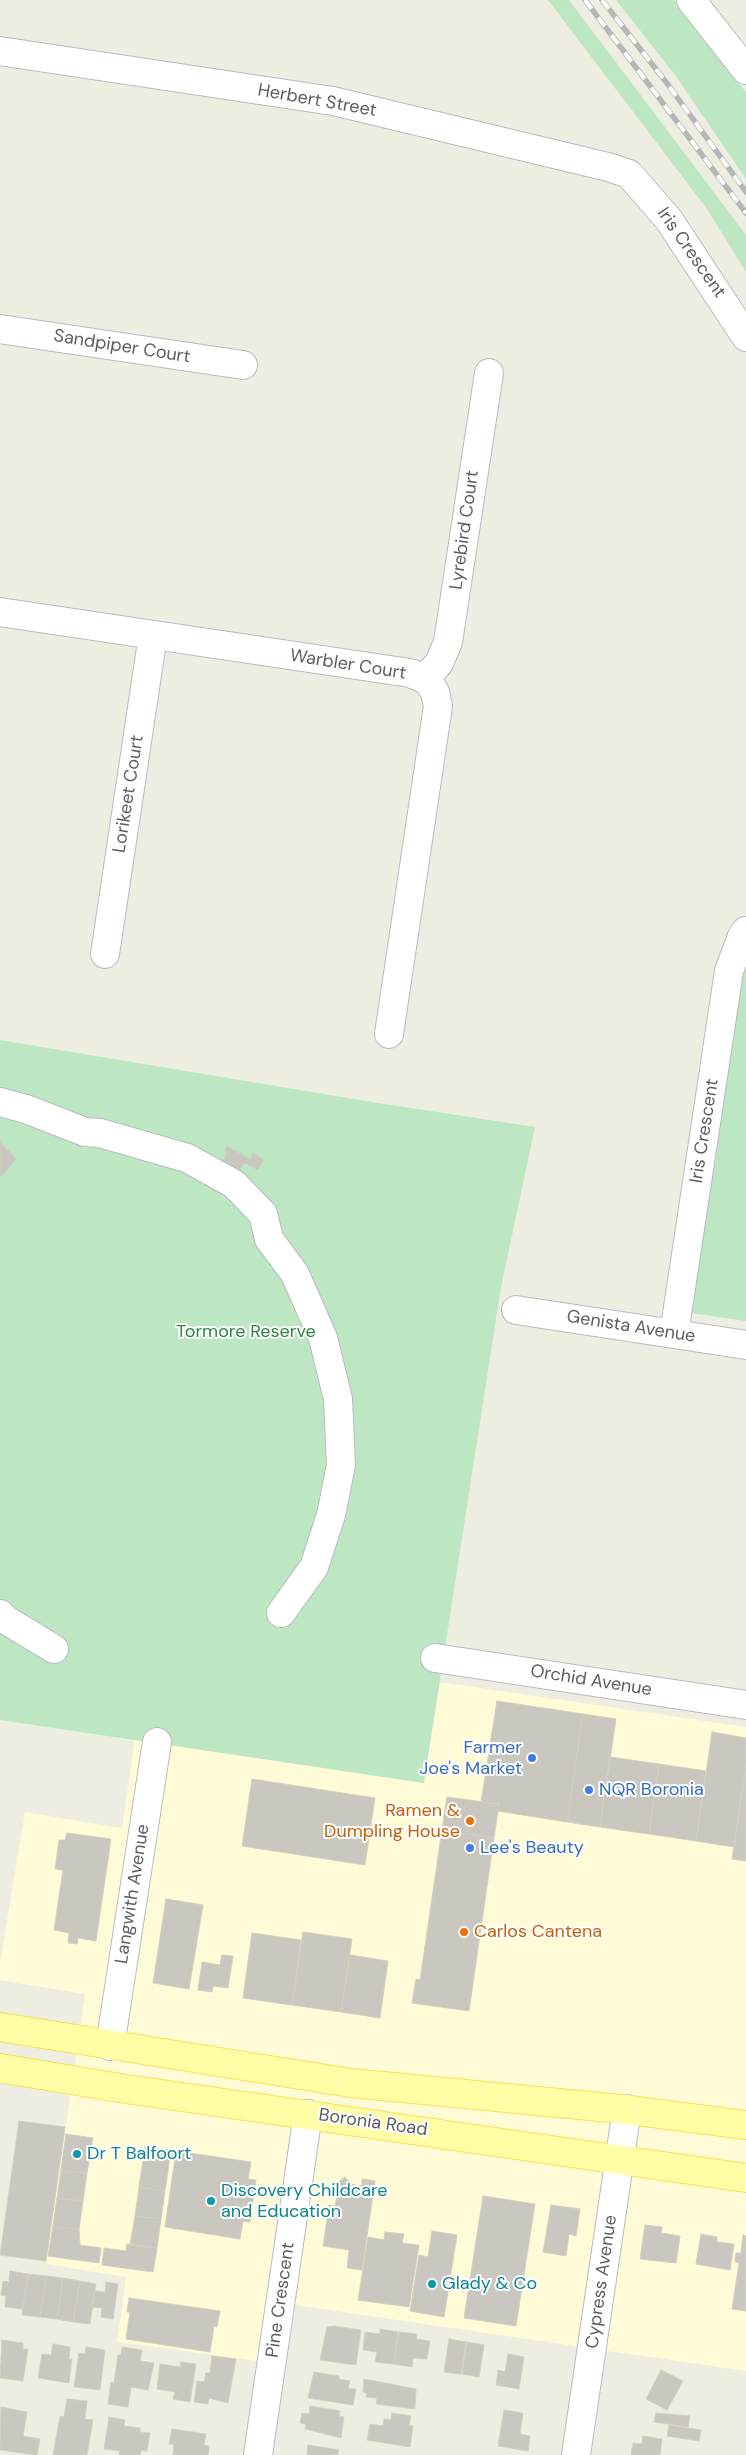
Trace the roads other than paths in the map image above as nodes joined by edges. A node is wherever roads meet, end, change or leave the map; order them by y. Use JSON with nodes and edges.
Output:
{"nodes":[{"id":1,"x":691,"y":0,"type":"edge"},
{"id":2,"x":0,"y":51,"type":"edge"},
{"id":3,"x":746,"y":70,"type":"edge"},
{"id":4,"x":629,"y":174,"type":"joint"},
{"id":5,"x":0,"y":329,"type":"edge"},
{"id":6,"x":746,"y":337,"type":"edge"},
{"id":7,"x":243,"y":365,"type":"dead end"},
{"id":8,"x":489,"y":373,"type":"dead end"},
{"id":9,"x":0,"y":612,"type":"edge"},
{"id":10,"x":153,"y":635,"type":"junction"},
{"id":11,"x":425,"y":679,"type":"junction"},
{"id":12,"x":746,"y":932,"type":"edge"},
{"id":13,"x":105,"y":954,"type":"dead end"},
{"id":14,"x":389,"y":1034,"type":"dead end"},
{"id":15,"x":0,"y":1102,"type":"edge"},
{"id":16,"x":516,"y":1310,"type":"dead end"},
{"id":17,"x":674,"y":1334,"type":"junction"},
{"id":18,"x":746,"y":1344,"type":"edge"},
{"id":19,"x":281,"y":1613,"type":"dead end"},
{"id":20,"x":0,"y":1614,"type":"edge"},
{"id":21,"x":54,"y":1649,"type":"dead end"},
{"id":22,"x":435,"y":1658,"type":"dead end"},
{"id":23,"x":746,"y":1705,"type":"edge"},
{"id":24,"x":157,"y":1742,"type":"dead end"},
{"id":25,"x":0,"y":2027,"type":"edge"},
{"id":26,"x":110,"y":2046,"type":"junction"},
{"id":27,"x":1,"y":2072,"type":"edge"},
{"id":28,"x":627,"y":2109,"type":"junction"},
{"id":29,"x":308,"y":2114,"type":"junction"},
{"id":30,"x":746,"y":2125,"type":"edge"},
{"id":31,"x":620,"y":2159,"type":"junction"},
{"id":32,"x":746,"y":2178,"type":"edge"},
{"id":33,"x":258,"y":2455,"type":"edge"},
{"id":34,"x":576,"y":2455,"type":"edge"}],
"edges":[{"from":1,"to":3,"type":"street"},
{"from":2,"to":4,"type":"street","name":"Herbert Street"},
{"from":4,"to":6,"type":"street","name":"Iris Crescent"},
{"from":5,"to":7,"type":"street","name":"Sandpiper Court"},
{"from":8,"to":11,"type":"street","name":"Lyrebird Court"},
{"from":9,"to":10,"type":"street","name":"Warbler Court"},
{"from":10,"to":11,"type":"street","name":"Warbler Court"},
{"from":10,"to":13,"type":"street","name":"Lorikeet Court"},
{"from":11,"to":14,"type":"street","name":"Warbler Court"},
{"from":12,"to":17,"type":"street","name":"Iris Crescent"},
{"from":15,"to":19,"type":"street"},
{"from":16,"to":17,"type":"street","name":"Genista Avenue"},
{"from":17,"to":18,"type":"street","name":"Genista Avenue"},
{"from":20,"to":21,"type":"street"},
{"from":22,"to":23,"type":"street","name":"Orchid Avenue"},
{"from":24,"to":26,"type":"street","name":"Langwith Avenue"},
{"from":25,"to":26,"type":"main road","name":"Boronia Road"},
{"from":26,"to":28,"type":"main road","name":"Boronia Road"},
{"from":27,"to":29,"type":"main road","name":"Boronia Road"},
{"from":28,"to":30,"type":"main road","name":"Boronia Road"},
{"from":28,"to":31,"type":"street","name":"Cypress Avenue"},
{"from":29,"to":31,"type":"main road","name":"Boronia Road"},
{"from":29,"to":33,"type":"street","name":"Pine Crescent"},
{"from":31,"to":32,"type":"main road","name":"Boronia Road"},
{"from":31,"to":34,"type":"street","name":"Cypress Avenue"}]}
